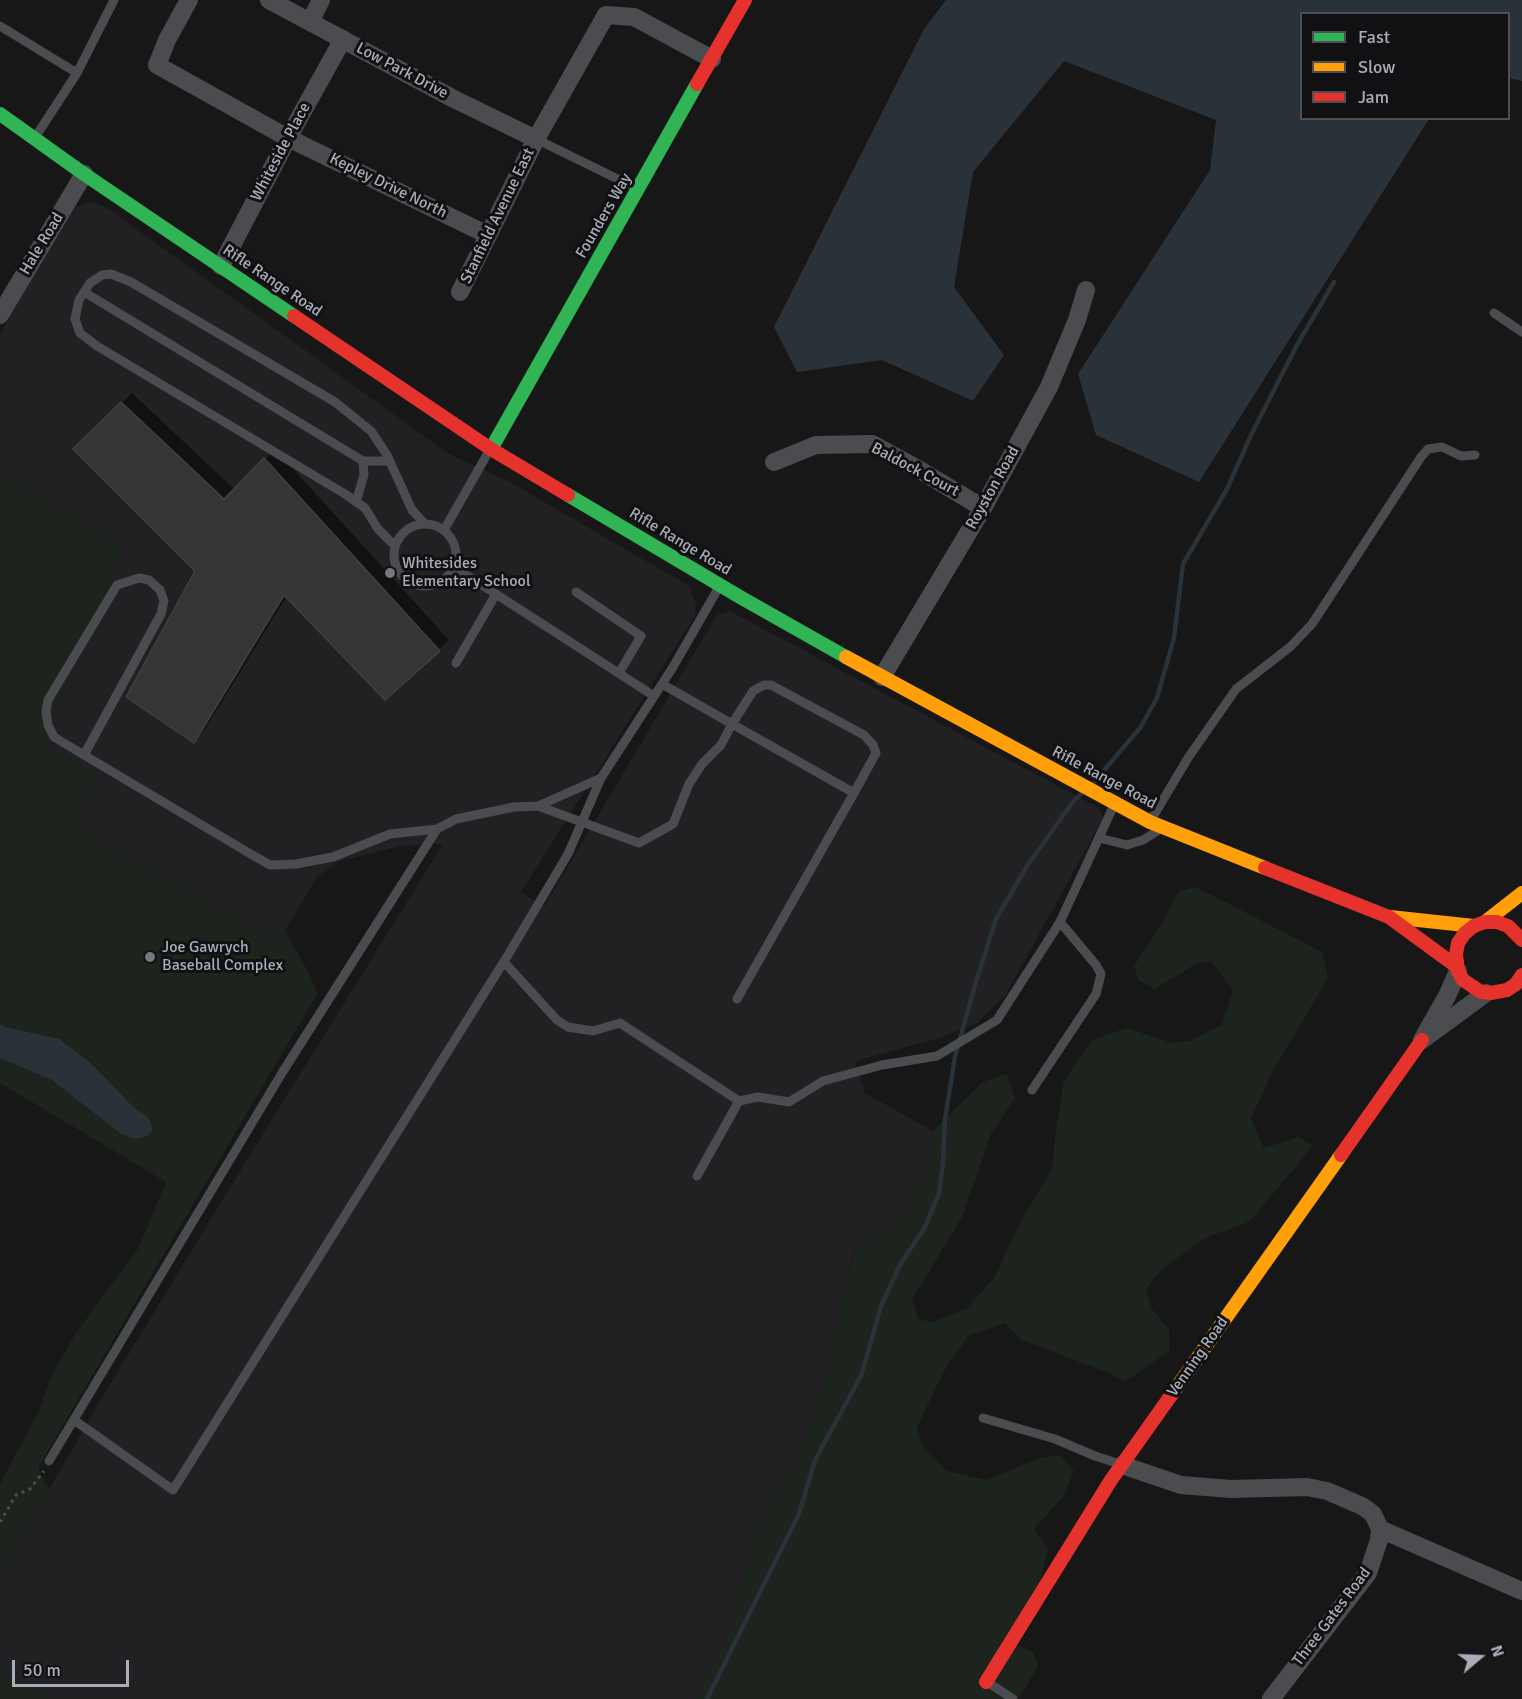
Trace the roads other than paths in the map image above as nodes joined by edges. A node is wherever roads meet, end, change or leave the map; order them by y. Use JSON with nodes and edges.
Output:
{"nodes":[{"id":1,"x":114,"y":0,"type":"edge"},
{"id":2,"x":189,"y":0,"type":"edge"},
{"id":3,"x":269,"y":0,"type":"edge"},
{"id":4,"x":321,"y":0,"type":"edge"},
{"id":5,"x":745,"y":0,"type":"edge"},
{"id":6,"x":310,"y":22,"type":"junction"},
{"id":7,"x":0,"y":26,"type":"edge"},
{"id":8,"x":343,"y":39,"type":"junction"},
{"id":9,"x":712,"y":59,"type":"junction"},
{"id":10,"x":77,"y":73,"type":"junction"},
{"id":11,"x":0,"y":114,"type":"edge"},
{"id":12,"x":34,"y":138,"type":"junction"},
{"id":13,"x":288,"y":138,"type":"junction"},
{"id":14,"x":536,"y":139,"type":"junction"},
{"id":15,"x":84,"y":174,"type":"junction"},
{"id":16,"x":638,"y":189,"type":"junction"},
{"id":17,"x":488,"y":235,"type":"junction"},
{"id":18,"x":221,"y":266,"type":"junction"},
{"id":19,"x":1086,"y":290,"type":"dead end"},
{"id":20,"x":84,"y":292,"type":"junction"},
{"id":21,"x":460,"y":292,"type":"dead end"},
{"id":22,"x":1494,"y":313,"type":"dead end"},
{"id":23,"x":0,"y":315,"type":"edge"},
{"id":24,"x":1522,"y":332,"type":"edge"},
{"id":25,"x":490,"y":449,"type":"junction"},
{"id":26,"x":1475,"y":455,"type":"dead end"},
{"id":27,"x":363,"y":461,"type":"junction"},
{"id":28,"x":390,"y":461,"type":"junction"},
{"id":29,"x":774,"y":462,"type":"dead end"},
{"id":30,"x":356,"y":502,"type":"junction"},
{"id":31,"x":983,"y":508,"type":"junction"},
{"id":32,"x":425,"y":524,"type":"junction"},
{"id":33,"x":444,"y":530,"type":"junction"},
{"id":34,"x":395,"y":546,"type":"junction"},
{"id":35,"x":454,"y":567,"type":"junction"},
{"id":36,"x":720,"y":585,"type":"junction"},
{"id":37,"x":576,"y":592,"type":"dead end"},
{"id":38,"x":495,"y":594,"type":"junction"},
{"id":39,"x":456,"y":663,"type":"dead end"},
{"id":40,"x":620,"y":674,"type":"junction"},
{"id":41,"x":882,"y":677,"type":"junction"},
{"id":42,"x":662,"y":684,"type":"junction"},
{"id":43,"x":654,"y":696,"type":"junction"},
{"id":44,"x":732,"y":724,"type":"junction"},
{"id":45,"x":84,"y":755,"type":"junction"},
{"id":46,"x":601,"y":778,"type":"junction"},
{"id":47,"x":854,"y":793,"type":"junction"},
{"id":48,"x":1115,"y":803,"type":"junction"},
{"id":49,"x":538,"y":806,"type":"junction"},
{"id":50,"x":584,"y":821,"type":"junction"},
{"id":51,"x":1157,"y":824,"type":"junction"},
{"id":52,"x":437,"y":829,"type":"junction"},
{"id":53,"x":1099,"y":838,"type":"junction"},
{"id":54,"x":1522,"y":893,"type":"edge"},
{"id":55,"x":1389,"y":917,"type":"junction"},
{"id":56,"x":1060,"y":922,"type":"junction"},
{"id":57,"x":1479,"y":924,"type":"junction"},
{"id":58,"x":1522,"y":940,"type":"edge"},
{"id":59,"x":504,"y":962,"type":"junction"},
{"id":60,"x":1457,"y":968,"type":"junction"},
{"id":61,"x":1520,"y":981,"type":"edge"},
{"id":62,"x":1486,"y":993,"type":"junction"},
{"id":63,"x":737,"y":999,"type":"dead end"},
{"id":64,"x":1422,"y":1040,"type":"junction"},
{"id":65,"x":1032,"y":1090,"type":"dead end"},
{"id":66,"x":739,"y":1101,"type":"junction"},
{"id":67,"x":697,"y":1176,"type":"dead end"},
{"id":68,"x":983,"y":1418,"type":"dead end"},
{"id":69,"x":74,"y":1420,"type":"junction"},
{"id":70,"x":49,"y":1461,"type":"road end"},
{"id":71,"x":1122,"y":1464,"type":"junction"},
{"id":72,"x":1380,"y":1529,"type":"junction"},
{"id":73,"x":1522,"y":1591,"type":"edge"},
{"id":74,"x":987,"y":1682,"type":"joint"},
{"id":75,"x":1013,"y":1699,"type":"edge"},
{"id":76,"x":1271,"y":1699,"type":"edge"}],
"edges":[{"from":1,"to":10,"type":"lane"},
{"from":2,"to":13,"type":"street","name":"Kepley Drive North"},
{"from":3,"to":6,"type":"street","name":"Low Park Drive"},
{"from":4,"to":6,"type":"street"},
{"from":5,"to":9,"type":"main road","name":"Founders Way"},
{"from":6,"to":8,"type":"street","name":"Low Park Drive"},
{"from":7,"to":10,"type":"lane"},
{"from":8,"to":13,"type":"street","name":"Whiteside Place"},
{"from":8,"to":14,"type":"street","name":"Low Park Drive"},
{"from":9,"to":14,"type":"street","name":"Stanfield Avenue East"},
{"from":9,"to":16,"type":"main road","name":"Founders Way"},
{"from":10,"to":12,"type":"lane"},
{"from":11,"to":12,"type":"main road","name":"Rifle Range Road"},
{"from":12,"to":15,"type":"main road","name":"Rifle Range Road"},
{"from":13,"to":17,"type":"street","name":"Kepley Drive North"},
{"from":13,"to":18,"type":"street","name":"Whiteside Place"},
{"from":14,"to":16,"type":"lane"},
{"from":14,"to":17,"type":"street","name":"Stanfield Avenue East"},
{"from":15,"to":18,"type":"main road","name":"Rifle Range Road"},
{"from":15,"to":23,"type":"street","name":"Hale Road"},
{"from":16,"to":25,"type":"main road","name":"Founders Way"},
{"from":17,"to":21,"type":"street","name":"Stanfield Avenue East"},
{"from":18,"to":25,"type":"main road","name":"Rifle Range Road"},
{"from":19,"to":31,"type":"street","name":"Royston Road"},
{"from":20,"to":27,"type":"lane"},
{"from":20,"to":28,"type":"lane"},
{"from":20,"to":30,"type":"lane"},
{"from":22,"to":24,"type":"lane"},
{"from":25,"to":33,"type":"lane"},
{"from":25,"to":36,"type":"main road","name":"Rifle Range Road"},
{"from":26,"to":51,"type":"lane"},
{"from":27,"to":28,"type":"lane"},
{"from":27,"to":30,"type":"lane"},
{"from":28,"to":32,"type":"lane"},
{"from":29,"to":31,"type":"street","name":"Baldock Court"},
{"from":30,"to":34,"type":"lane"},
{"from":31,"to":41,"type":"street","name":"Royston Road"},
{"from":32,"to":33,"type":"lane"},
{"from":32,"to":34,"type":"lane"},
{"from":33,"to":35,"type":"lane"},
{"from":34,"to":35,"type":"lane"},
{"from":35,"to":38,"type":"lane"},
{"from":36,"to":41,"type":"main road","name":"Rifle Range Road"},
{"from":36,"to":42,"type":"lane"},
{"from":37,"to":40,"type":"lane"},
{"from":38,"to":39,"type":"lane"},
{"from":38,"to":40,"type":"lane"},
{"from":40,"to":43,"type":"lane"},
{"from":41,"to":48,"type":"main road","name":"Rifle Range Road"},
{"from":42,"to":43,"type":"lane"},
{"from":42,"to":44,"type":"lane"},
{"from":43,"to":46,"type":"lane"},
{"from":44,"to":47,"type":"lane"},
{"from":44,"to":47,"type":"lane"},
{"from":44,"to":50,"type":"lane"},
{"from":45,"to":45,"type":"lane"},
{"from":45,"to":52,"type":"lane"},
{"from":46,"to":49,"type":"lane"},
{"from":46,"to":50,"type":"lane"},
{"from":47,"to":63,"type":"lane"},
{"from":48,"to":51,"type":"main road","name":"Rifle Range Road"},
{"from":48,"to":53,"type":"lane"},
{"from":49,"to":50,"type":"lane"},
{"from":49,"to":52,"type":"lane"},
{"from":50,"to":59,"type":"lane"},
{"from":51,"to":53,"type":"lane"},
{"from":51,"to":55,"type":"main road","name":"Rifle Range Road"},
{"from":52,"to":69,"type":"lane"},
{"from":53,"to":56,"type":"lane"},
{"from":54,"to":57,"type":"main road"},
{"from":55,"to":57,"type":"main road","name":"Rifle Range Road"},
{"from":55,"to":60,"type":"main road","name":"Rifle Range Road"},
{"from":56,"to":65,"type":"lane"},
{"from":56,"to":66,"type":"lane"},
{"from":57,"to":58,"type":"main road","name":"Rifle Range Road"},
{"from":57,"to":60,"type":"main road"},
{"from":59,"to":66,"type":"lane"},
{"from":59,"to":69,"type":"lane"},
{"from":60,"to":62,"type":"main road","name":"Rifle Range Road"},
{"from":60,"to":64,"type":"street","name":"Venning Road"},
{"from":61,"to":62,"type":"main road"},
{"from":62,"to":64,"type":"street","name":"Venning Road"},
{"from":64,"to":71,"type":"main road","name":"Venning Road"},
{"from":66,"to":67,"type":"lane"},
{"from":68,"to":71,"type":"lane"},
{"from":69,"to":70,"type":"lane"},
{"from":71,"to":72,"type":"street"},
{"from":71,"to":74,"type":"main road","name":"Venning Road"},
{"from":72,"to":73,"type":"street"},
{"from":72,"to":76,"type":"street","name":"Three Gates Road"},
{"from":74,"to":75,"type":"lane"}]}
